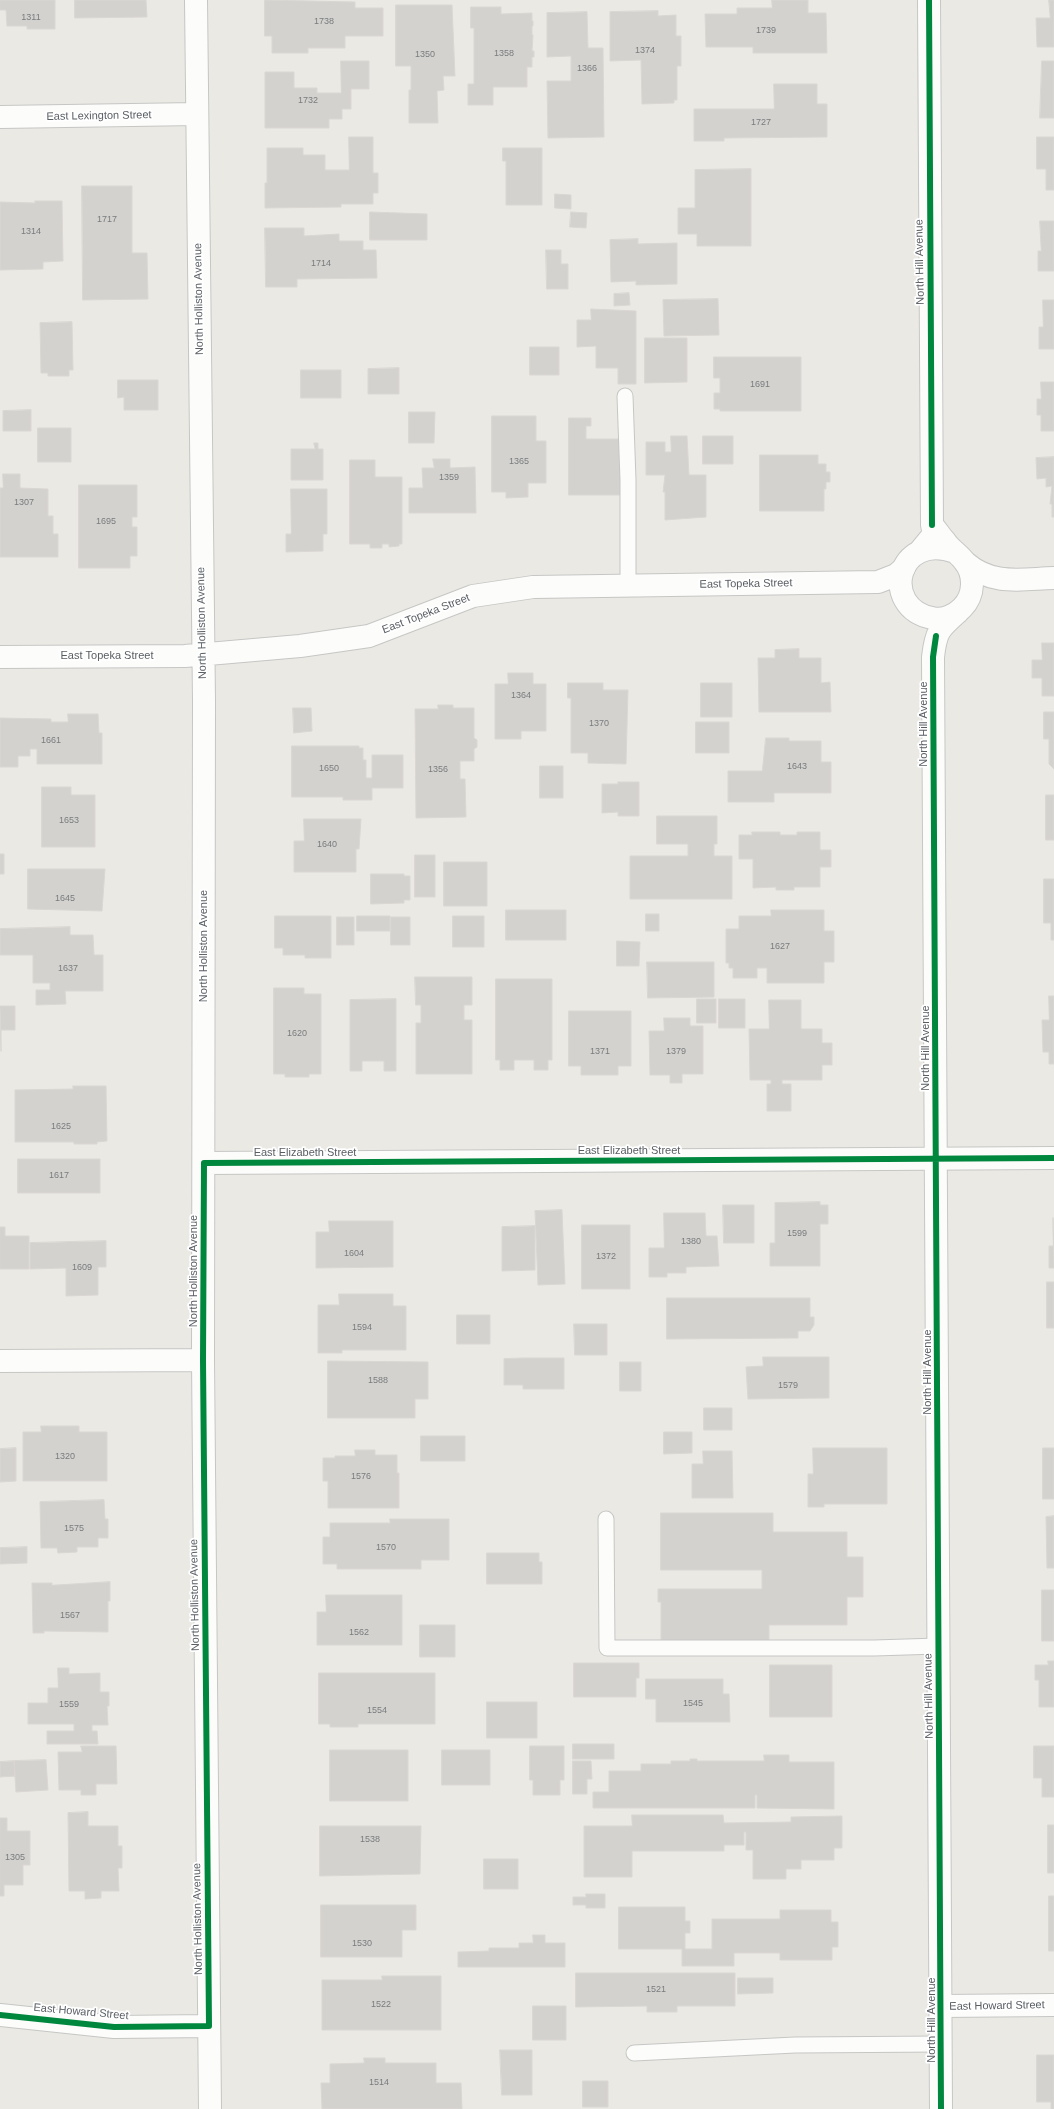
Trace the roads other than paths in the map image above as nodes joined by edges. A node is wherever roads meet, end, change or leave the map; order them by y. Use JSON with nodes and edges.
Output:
{"nodes":[{"id":1,"x":196,"y":0,"type":"edge"},
{"id":2,"x":929,"y":0,"type":"edge"},
{"id":3,"x":197,"y":114,"type":"junction"},
{"id":4,"x":0,"y":117,"type":"edge"},
{"id":5,"x":626,"y":396,"type":"dead end"},
{"id":6,"x":932,"y":525,"type":"junction"},
{"id":7,"x":920,"y":551,"type":"junction"},
{"id":8,"x":960,"y":558,"type":"junction"},
{"id":9,"x":904,"y":568,"type":"junction"},
{"id":10,"x":1054,"y":578,"type":"edge"},
{"id":11,"x":992,"y":579,"type":"junction"},
{"id":12,"x":878,"y":582,"type":"junction"},
{"id":13,"x":628,"y":586,"type":"junction"},
{"id":14,"x":971,"y":593,"type":"junction"},
{"id":15,"x":910,"y":606,"type":"junction"},
{"id":16,"x":958,"y":612,"type":"junction"},
{"id":17,"x":936,"y":636,"type":"junction"},
{"id":18,"x":202,"y":654,"type":"junction"},
{"id":19,"x":0,"y":657,"type":"edge"},
{"id":20,"x":1054,"y":1158,"type":"edge"},
{"id":21,"x":937,"y":1159,"type":"junction"},
{"id":22,"x":204,"y":1163,"type":"junction"},
{"id":23,"x":203,"y":1360,"type":"junction"},
{"id":24,"x":0,"y":1361,"type":"edge"},
{"id":25,"x":606,"y":1519,"type":"dead end"},
{"id":26,"x":938,"y":1646,"type":"junction"},
{"id":27,"x":1054,"y":2005,"type":"edge"},
{"id":28,"x":941,"y":2006,"type":"junction"},
{"id":29,"x":0,"y":2015,"type":"edge"},
{"id":30,"x":209,"y":2026,"type":"junction"},
{"id":31,"x":942,"y":2044,"type":"junction"},
{"id":32,"x":634,"y":2053,"type":"dead end"},
{"id":33,"x":210,"y":2109,"type":"edge"},
{"id":34,"x":941,"y":2109,"type":"edge"}],
"edges":[{"from":1,"to":3,"type":"street","name":"North Holliston Avenue"},
{"from":2,"to":6,"type":"street","name":"North Hill Avenue"},
{"from":3,"to":4,"type":"street","name":"East Lexington Street"},
{"from":3,"to":18,"type":"street","name":"North Holliston Avenue"},
{"from":5,"to":13,"type":"lane"},
{"from":6,"to":7,"type":"street","name":"North Hill Avenue"},
{"from":6,"to":8,"type":"street"},
{"from":7,"to":8,"type":"street"},
{"from":7,"to":9,"type":"street"},
{"from":8,"to":11,"type":"street"},
{"from":8,"to":14,"type":"street"},
{"from":9,"to":12,"type":"street"},
{"from":9,"to":15,"type":"street"},
{"from":10,"to":11,"type":"street"},
{"from":11,"to":14,"type":"street"},
{"from":12,"to":13,"type":"street","name":"East Topeka Street"},
{"from":12,"to":15,"type":"street"},
{"from":13,"to":18,"type":"street","name":"East Topeka Street"},
{"from":14,"to":16,"type":"street"},
{"from":15,"to":16,"type":"street"},
{"from":15,"to":17,"type":"street"},
{"from":16,"to":17,"type":"street"},
{"from":17,"to":21,"type":"street","name":"North Hill Avenue"},
{"from":18,"to":19,"type":"street","name":"East Topeka Street"},
{"from":18,"to":22,"type":"street","name":"North Holliston Avenue"},
{"from":20,"to":21,"type":"street","name":"East Elizabeth Street"},
{"from":21,"to":22,"type":"street","name":"East Elizabeth Street"},
{"from":21,"to":26,"type":"street","name":"North Hill Avenue"},
{"from":22,"to":23,"type":"street","name":"North Holliston Avenue"},
{"from":23,"to":24,"type":"street"},
{"from":23,"to":30,"type":"street","name":"North Holliston Avenue"},
{"from":25,"to":26,"type":"lane"},
{"from":26,"to":28,"type":"street","name":"North Hill Avenue"},
{"from":27,"to":28,"type":"street","name":"East Howard Street"},
{"from":28,"to":31,"type":"street","name":"North Hill Avenue"},
{"from":29,"to":30,"type":"street","name":"East Howard Street"},
{"from":30,"to":33,"type":"street","name":"North Holliston Avenue"},
{"from":31,"to":32,"type":"lane"},
{"from":31,"to":34,"type":"street","name":"North Hill Avenue"}]}
